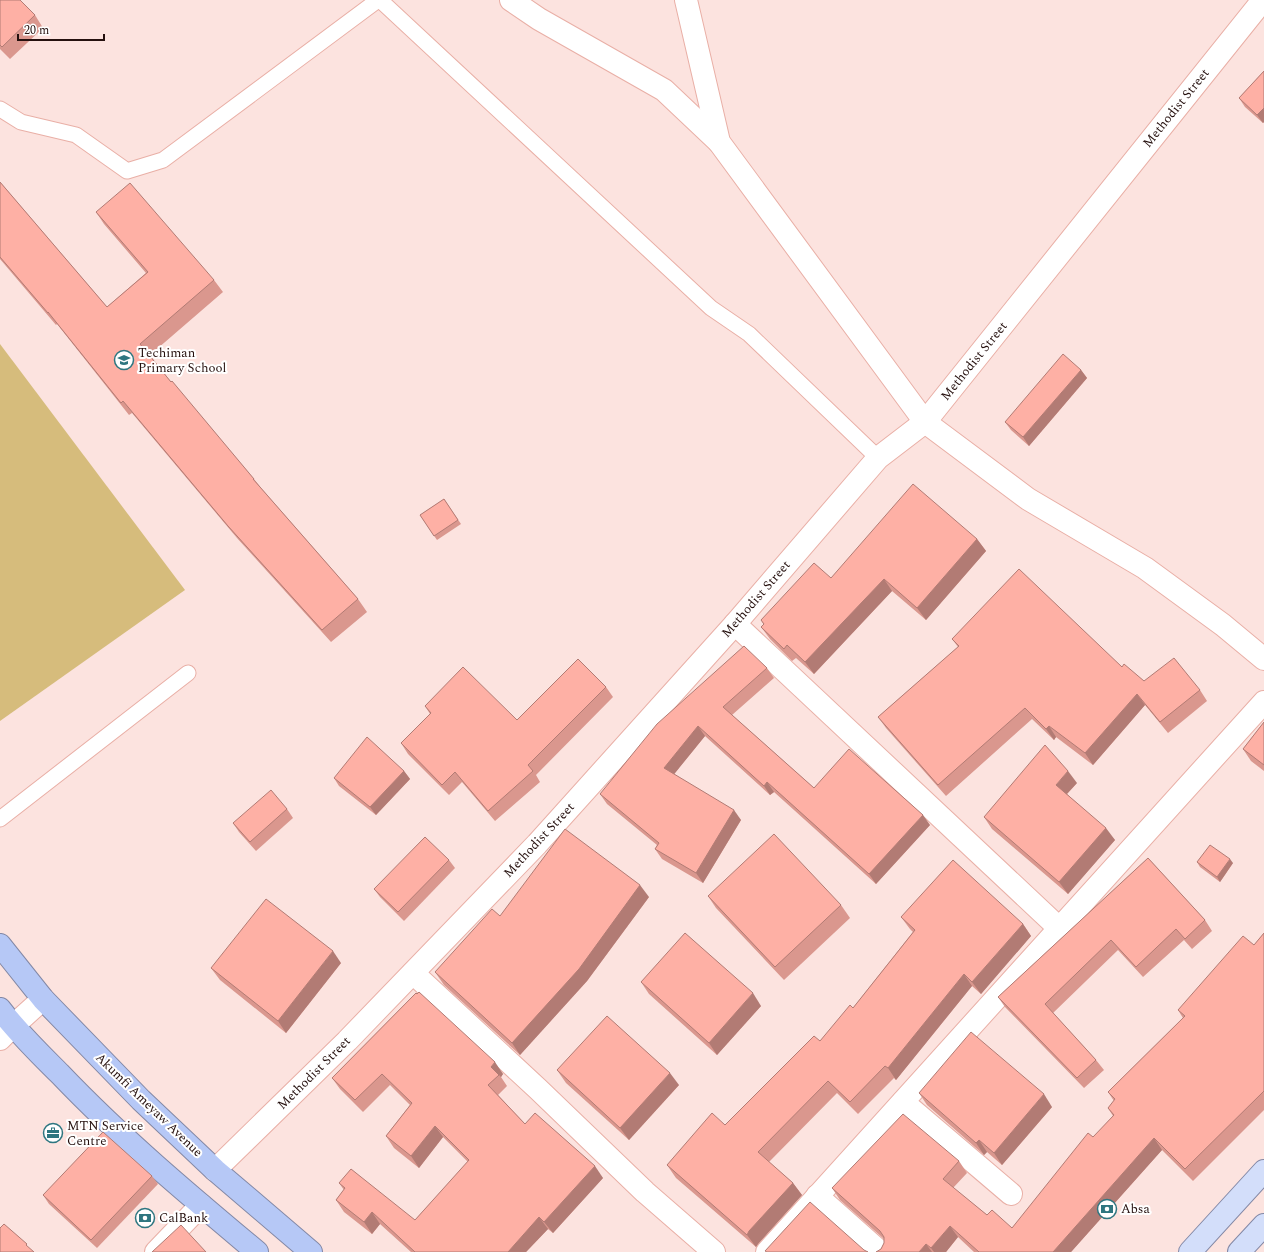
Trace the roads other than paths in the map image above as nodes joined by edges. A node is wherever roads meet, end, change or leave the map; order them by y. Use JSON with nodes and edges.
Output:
{"nodes":[{"id":1,"x":379,"y":0,"type":"edge"},
{"id":2,"x":511,"y":0,"type":"edge"},
{"id":3,"x":686,"y":0,"type":"edge"},
{"id":4,"x":1263,"y":0,"type":"edge"},
{"id":5,"x":0,"y":108,"type":"edge"},
{"id":6,"x":719,"y":142,"type":"junction"},
{"id":7,"x":925,"y":422,"type":"junction"},
{"id":8,"x":878,"y":458,"type":"junction"},
{"id":9,"x":735,"y":624,"type":"junction"},
{"id":10,"x":1264,"y":659,"type":"edge"},
{"id":11,"x":188,"y":674,"type":"dead end"},
{"id":12,"x":1264,"y":702,"type":"edge"},
{"id":13,"x":0,"y":819,"type":"edge"},
{"id":14,"x":1059,"y":928,"type":"junction"},
{"id":15,"x":0,"y":945,"type":"edge"},
{"id":16,"x":413,"y":973,"type":"junction"},
{"id":17,"x":43,"y":999,"type":"junction"},
{"id":18,"x":4,"y":1025,"type":"edge"},
{"id":19,"x":903,"y":1102,"type":"junction"},
{"id":20,"x":215,"y":1170,"type":"junction"},
{"id":21,"x":1264,"y":1171,"type":"edge"},
{"id":22,"x":1011,"y":1194,"type":"dead end"},
{"id":23,"x":817,"y":1196,"type":"junction"},
{"id":24,"x":201,"y":1206,"type":"junction"},
{"id":25,"x":1264,"y":1225,"type":"edge"},
{"id":26,"x":156,"y":1252,"type":"edge"},
{"id":27,"x":256,"y":1252,"type":"edge"},
{"id":28,"x":311,"y":1252,"type":"edge"},
{"id":29,"x":714,"y":1252,"type":"edge"},
{"id":30,"x":767,"y":1252,"type":"edge"},
{"id":31,"x":880,"y":1252,"type":"edge"},
{"id":32,"x":1190,"y":1252,"type":"edge"},
{"id":33,"x":1239,"y":1252,"type":"edge"}],
"edges":[{"from":1,"to":5,"type":"lane"},
{"from":1,"to":8,"type":"lane"},
{"from":2,"to":6,"type":"street"},
{"from":3,"to":6,"type":"street"},
{"from":4,"to":7,"type":"street","name":"Methodist Street"},
{"from":6,"to":7,"type":"street"},
{"from":7,"to":8,"type":"street","name":"Methodist Street"},
{"from":7,"to":10,"type":"street"},
{"from":8,"to":9,"type":"street","name":"Methodist Street"},
{"from":9,"to":14,"type":"street"},
{"from":9,"to":16,"type":"street","name":"Methodist Street"},
{"from":11,"to":13,"type":"lane"},
{"from":12,"to":14,"type":"street"},
{"from":14,"to":19,"type":"street"},
{"from":15,"to":17,"type":"highway","name":"Akumfi Ameyaw Avenue"},
{"from":16,"to":20,"type":"street","name":"Methodist Street"},
{"from":16,"to":29,"type":"street"},
{"from":17,"to":18,"type":"street"},
{"from":17,"to":20,"type":"highway","name":"Akumfi Ameyaw Avenue"},
{"from":18,"to":24,"type":"highway"},
{"from":19,"to":22,"type":"street"},
{"from":19,"to":23,"type":"street"},
{"from":20,"to":28,"type":"highway","name":"Akumfi Ameyaw Avenue"},
{"from":21,"to":32,"type":"main road"},
{"from":23,"to":30,"type":"street"},
{"from":23,"to":31,"type":"street"},
{"from":24,"to":26,"type":"street"},
{"from":24,"to":27,"type":"highway"},
{"from":25,"to":33,"type":"main road"}]}
